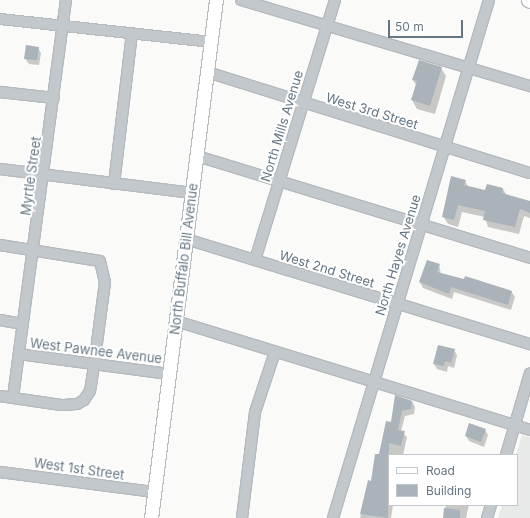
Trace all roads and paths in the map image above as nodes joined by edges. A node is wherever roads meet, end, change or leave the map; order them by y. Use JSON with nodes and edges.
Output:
{"nodes":[{"id":1,"x":66,"y":0,"type":"edge"},
{"id":2,"x":216,"y":0,"type":"edge"},
{"id":3,"x":241,"y":0,"type":"edge"},
{"id":4,"x":334,"y":0,"type":"edge"},
{"id":5,"x":490,"y":0,"type":"edge"},
{"id":6,"x":0,"y":18,"type":"edge"},
{"id":7,"x":327,"y":24,"type":"junction"},
{"id":8,"x":62,"y":26,"type":"junction"},
{"id":9,"x":132,"y":34,"type":"junction"},
{"id":10,"x":211,"y":42,"type":"junction"},
{"id":11,"x":469,"y":67,"type":"junction"},
{"id":12,"x":207,"y":72,"type":"junction"},
{"id":13,"x":530,"y":86,"type":"edge"},
{"id":14,"x":0,"y":92,"type":"edge"},
{"id":15,"x":54,"y":98,"type":"junction"},
{"id":16,"x":303,"y":104,"type":"junction"},
{"id":17,"x":445,"y":147,"type":"junction"},
{"id":18,"x":197,"y":156,"type":"junction"},
{"id":19,"x":0,"y":170,"type":"edge"},
{"id":20,"x":530,"y":173,"type":"edge"},
{"id":21,"x":44,"y":175,"type":"junction"},
{"id":22,"x":279,"y":181,"type":"junction"},
{"id":23,"x":114,"y":184,"type":"junction"},
{"id":24,"x":192,"y":193,"type":"junction"},
{"id":25,"x":421,"y":224,"type":"junction"},
{"id":26,"x":186,"y":239,"type":"junction"},
{"id":27,"x":0,"y":245,"type":"edge"},
{"id":28,"x":34,"y":249,"type":"junction"},
{"id":29,"x":530,"y":258,"type":"edge"},
{"id":30,"x":255,"y":260,"type":"junction"},
{"id":31,"x":397,"y":304,"type":"junction"},
{"id":32,"x":0,"y":320,"type":"edge"},
{"id":33,"x":176,"y":321,"type":"junction"},
{"id":34,"x":22,"y":324,"type":"junction"},
{"id":35,"x":530,"y":344,"type":"edge"},
{"id":36,"x":275,"y":352,"type":"junction"},
{"id":37,"x":19,"y":354,"type":"junction"},
{"id":38,"x":94,"y":366,"type":"junction"},
{"id":39,"x":530,"y":373,"type":"edge"},
{"id":40,"x":169,"y":374,"type":"junction"},
{"id":41,"x":374,"y":381,"type":"junction"},
{"id":42,"x":0,"y":396,"type":"edge"},
{"id":43,"x":13,"y":397,"type":"junction"},
{"id":44,"x":514,"y":425,"type":"junction"},
{"id":45,"x":530,"y":430,"type":"edge"},
{"id":46,"x":506,"y":454,"type":"edge"},
{"id":47,"x":0,"y":472,"type":"edge"},
{"id":48,"x":154,"y":492,"type":"junction"},
{"id":49,"x":491,"y":506,"type":"edge"},
{"id":50,"x":151,"y":518,"type":"edge"},
{"id":51,"x":242,"y":518,"type":"edge"},
{"id":52,"x":334,"y":518,"type":"edge"},
{"id":53,"x":487,"y":518,"type":"edge"}],
"edges":[{"from":1,"to":8,"type":"street","name":"Myrtle Street"},
{"from":2,"to":10,"type":"main road","name":"North Buffalo Bill Avenue"},
{"from":3,"to":7,"type":"street"},
{"from":4,"to":7,"type":"street","name":"North Mills Avenue"},
{"from":5,"to":11,"type":"street","name":"North Hayes Avenue"},
{"from":6,"to":8,"type":"street"},
{"from":7,"to":11,"type":"street"},
{"from":7,"to":16,"type":"street","name":"North Mills Avenue"},
{"from":8,"to":9,"type":"street"},
{"from":8,"to":15,"type":"street","name":"Myrtle Street"},
{"from":9,"to":10,"type":"street"},
{"from":9,"to":23,"type":"street"},
{"from":10,"to":12,"type":"main road","name":"North Buffalo Bill Avenue"},
{"from":11,"to":13,"type":"street"},
{"from":11,"to":17,"type":"street","name":"North Hayes Avenue"},
{"from":12,"to":16,"type":"street","name":"West 3rd Street"},
{"from":12,"to":18,"type":"main road","name":"North Buffalo Bill Avenue"},
{"from":14,"to":15,"type":"street"},
{"from":15,"to":21,"type":"street","name":"Myrtle Street"},
{"from":16,"to":17,"type":"street","name":"West 3rd Street"},
{"from":16,"to":22,"type":"street","name":"North Mills Avenue"},
{"from":17,"to":20,"type":"street","name":"West 3rd Street"},
{"from":17,"to":25,"type":"street","name":"North Hayes Avenue"},
{"from":18,"to":22,"type":"street"},
{"from":18,"to":24,"type":"main road","name":"North Buffalo Bill Avenue"},
{"from":19,"to":21,"type":"street"},
{"from":21,"to":23,"type":"street"},
{"from":21,"to":28,"type":"street","name":"Myrtle Street"},
{"from":22,"to":25,"type":"street"},
{"from":22,"to":30,"type":"street","name":"North Mills Avenue"},
{"from":23,"to":24,"type":"street"},
{"from":24,"to":26,"type":"main road","name":"North Buffalo Bill Avenue"},
{"from":25,"to":29,"type":"street"},
{"from":25,"to":31,"type":"street","name":"North Hayes Avenue"},
{"from":26,"to":30,"type":"street","name":"West 2nd Street"},
{"from":26,"to":33,"type":"main road","name":"North Buffalo Bill Avenue"},
{"from":27,"to":28,"type":"street"},
{"from":28,"to":34,"type":"street","name":"Myrtle Street"},
{"from":28,"to":38,"type":"street"},
{"from":30,"to":31,"type":"street","name":"West 2nd Street"},
{"from":31,"to":35,"type":"street","name":"West 2nd Street"},
{"from":31,"to":41,"type":"street","name":"North Hayes Avenue"},
{"from":32,"to":34,"type":"street","name":"West Pawnee Avenue"},
{"from":33,"to":36,"type":"street"},
{"from":33,"to":40,"type":"main road","name":"North Buffalo Bill Avenue"},
{"from":34,"to":37,"type":"street","name":"Myrtle Street"},
{"from":36,"to":41,"type":"street"},
{"from":36,"to":51,"type":"street"},
{"from":37,"to":38,"type":"street","name":"West Pawnee Avenue"},
{"from":37,"to":43,"type":"street","name":"Myrtle Street"},
{"from":38,"to":40,"type":"street","name":"West Pawnee Avenue"},
{"from":38,"to":43,"type":"street"},
{"from":39,"to":44,"type":"street"},
{"from":40,"to":48,"type":"main road","name":"North Buffalo Bill Avenue"},
{"from":41,"to":44,"type":"street"},
{"from":41,"to":52,"type":"street","name":"North Hayes Avenue"},
{"from":42,"to":43,"type":"street"},
{"from":44,"to":45,"type":"street"},
{"from":44,"to":46,"type":"street"},
{"from":47,"to":48,"type":"street","name":"West 1st Street"},
{"from":48,"to":50,"type":"main road","name":"North Buffalo Bill Avenue"},
{"from":49,"to":53,"type":"street"}]}
